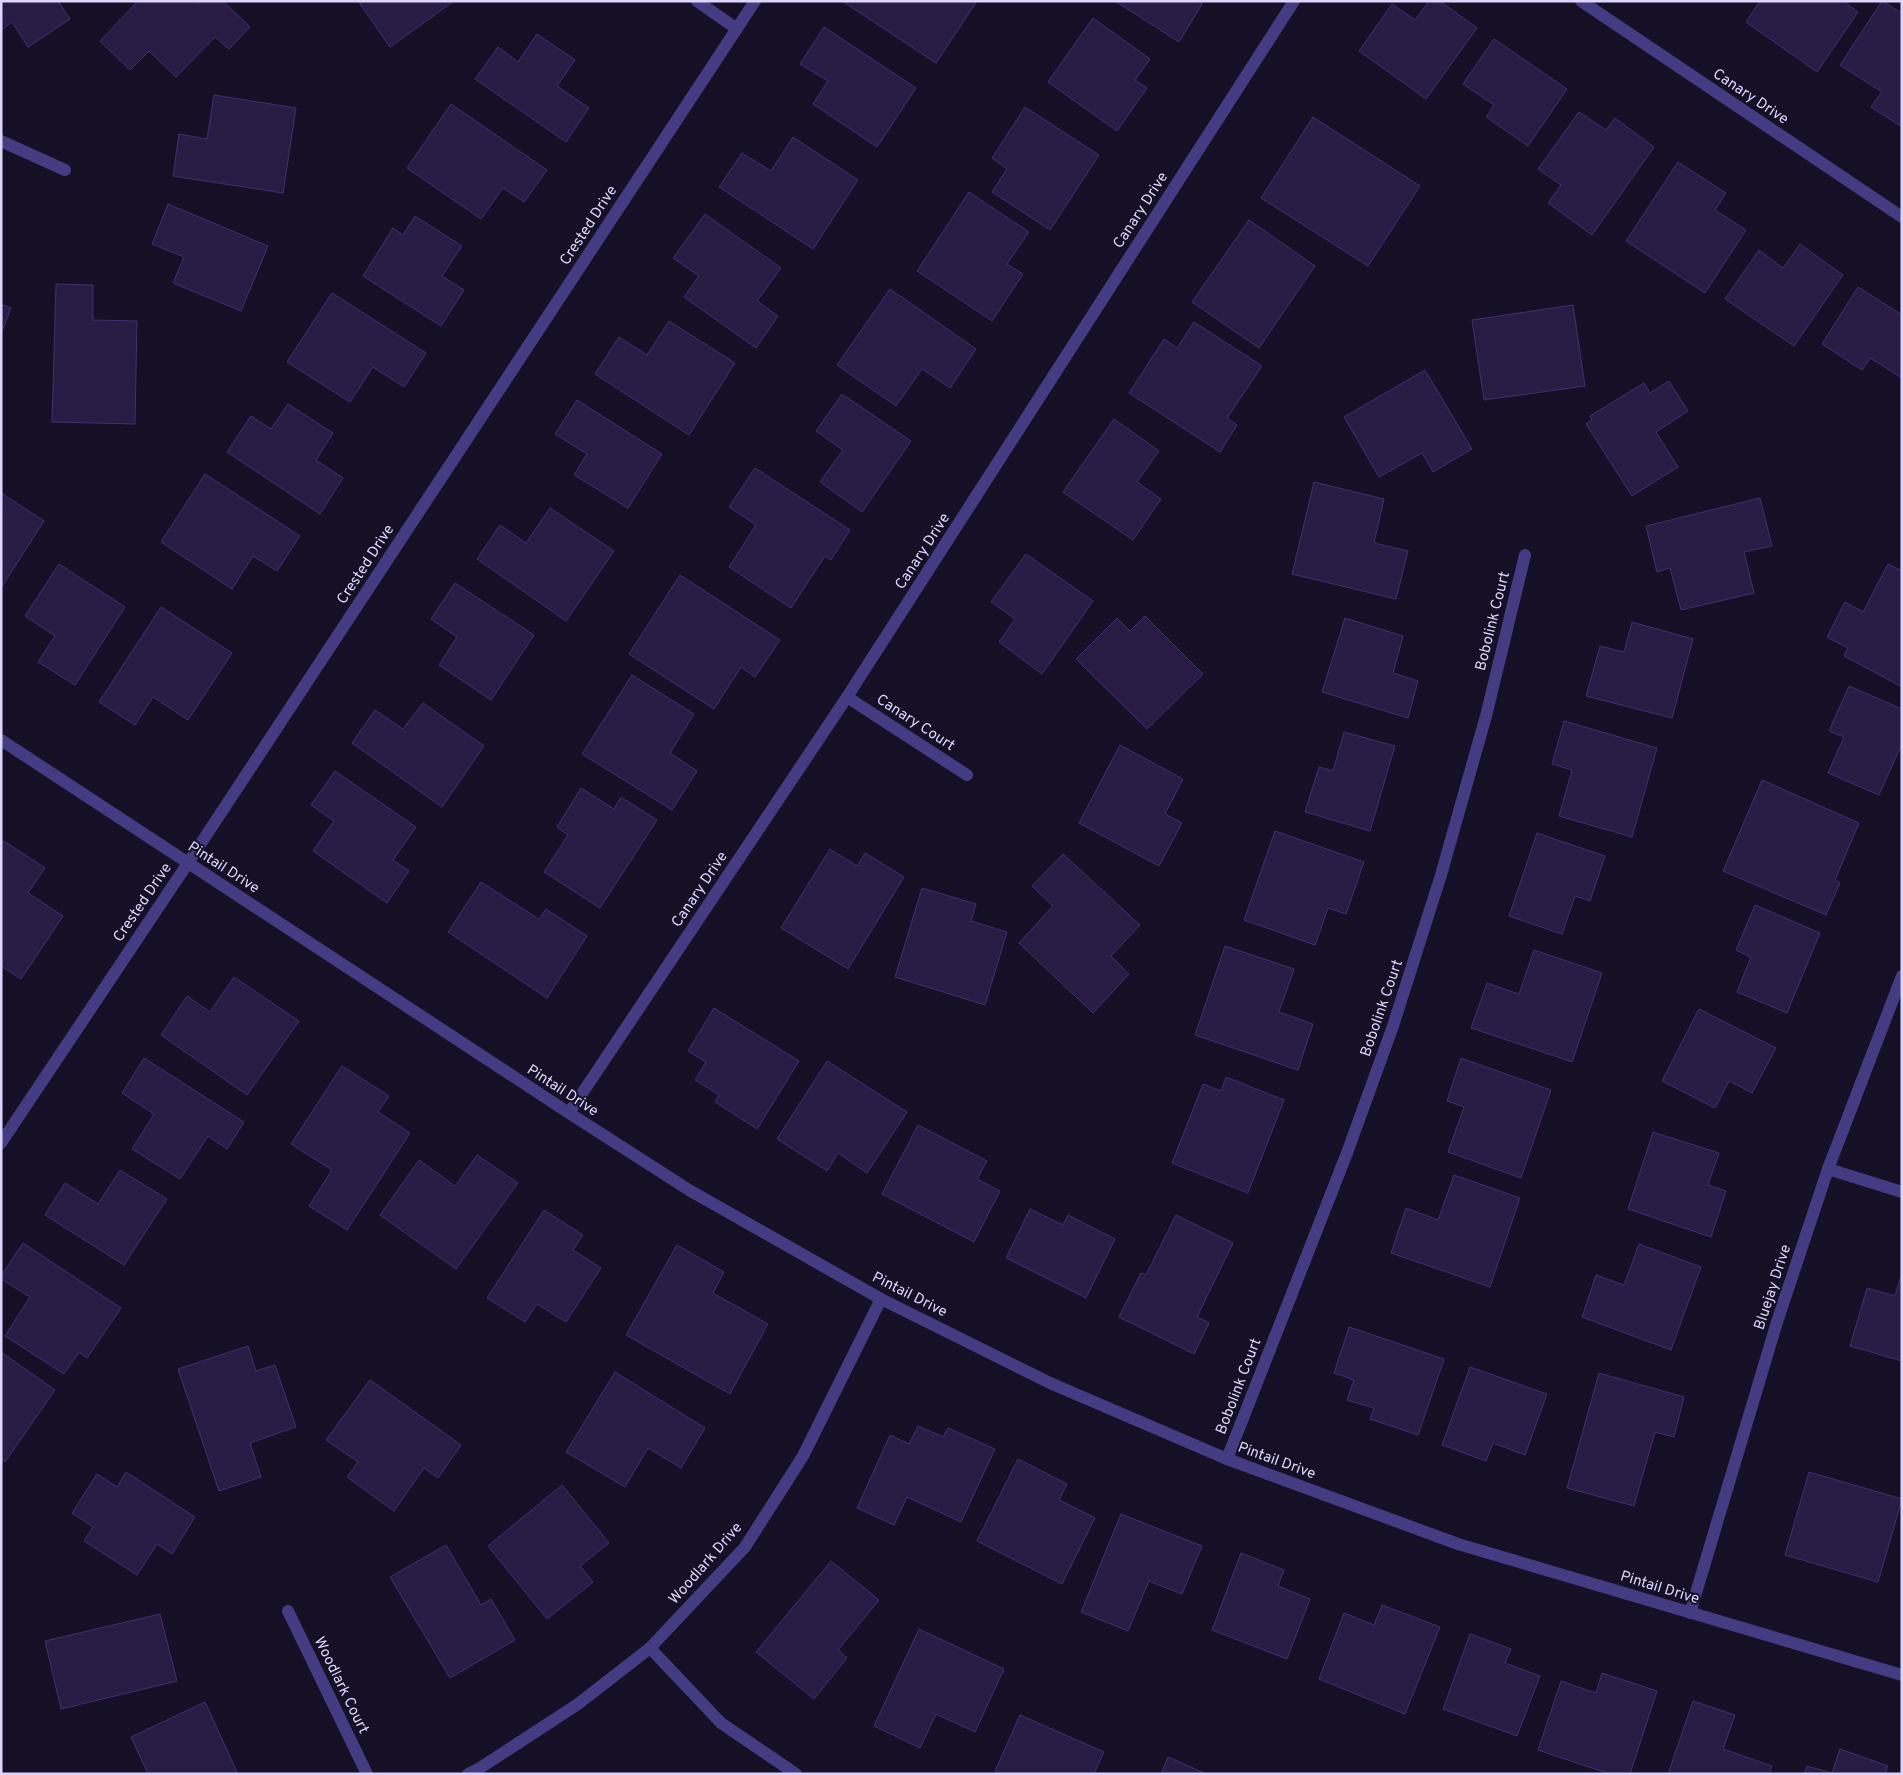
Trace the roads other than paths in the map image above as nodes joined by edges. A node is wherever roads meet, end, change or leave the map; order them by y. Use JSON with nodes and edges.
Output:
{"nodes":[{"id":1,"x":697,"y":1,"type":"edge"},
{"id":2,"x":755,"y":1,"type":"edge"},
{"id":3,"x":1294,"y":1,"type":"edge"},
{"id":4,"x":1581,"y":1,"type":"edge"},
{"id":5,"x":737,"y":29,"type":"junction"},
{"id":6,"x":1,"y":141,"type":"edge"},
{"id":7,"x":65,"y":170,"type":"dead end"},
{"id":8,"x":1902,"y":217,"type":"edge"},
{"id":9,"x":1525,"y":555,"type":"dead end"},
{"id":10,"x":847,"y":697,"type":"junction"},
{"id":11,"x":1,"y":740,"type":"edge"},
{"id":12,"x":968,"y":775,"type":"dead end"},
{"id":13,"x":188,"y":863,"type":"junction"},
{"id":14,"x":1902,"y":976,"type":"edge"},
{"id":15,"x":569,"y":1113,"type":"junction"},
{"id":16,"x":1,"y":1143,"type":"edge"},
{"id":17,"x":1828,"y":1170,"type":"junction"},
{"id":18,"x":1902,"y":1192,"type":"edge"},
{"id":19,"x":881,"y":1299,"type":"junction"},
{"id":20,"x":1227,"y":1459,"type":"junction"},
{"id":21,"x":288,"y":1611,"type":"dead end"},
{"id":22,"x":1690,"y":1613,"type":"junction"},
{"id":23,"x":650,"y":1648,"type":"junction"},
{"id":24,"x":1902,"y":1675,"type":"edge"},
{"id":25,"x":367,"y":1774,"type":"edge"},
{"id":26,"x":468,"y":1774,"type":"edge"},
{"id":27,"x":796,"y":1774,"type":"edge"}],
"edges":[{"from":1,"to":5,"type":"street"},
{"from":2,"to":5,"type":"street","name":"Crested Drive"},
{"from":3,"to":10,"type":"street","name":"Canary Drive"},
{"from":4,"to":8,"type":"street","name":"Canary Drive"},
{"from":5,"to":13,"type":"street","name":"Crested Drive"},
{"from":6,"to":7,"type":"street"},
{"from":9,"to":20,"type":"street","name":"Bobolink Court"},
{"from":10,"to":12,"type":"street","name":"Canary Court"},
{"from":10,"to":15,"type":"street","name":"Canary Drive"},
{"from":11,"to":13,"type":"street","name":"Pintail Drive"},
{"from":13,"to":15,"type":"street","name":"Pintail Drive"},
{"from":13,"to":16,"type":"street","name":"Crested Drive"},
{"from":14,"to":17,"type":"street","name":"Bluejay Drive"},
{"from":15,"to":19,"type":"street","name":"Pintail Drive"},
{"from":17,"to":18,"type":"street"},
{"from":17,"to":22,"type":"street","name":"Bluejay Drive"},
{"from":19,"to":20,"type":"street","name":"Pintail Drive"},
{"from":19,"to":23,"type":"street","name":"Woodlark Drive"},
{"from":20,"to":22,"type":"street","name":"Pintail Drive"},
{"from":21,"to":25,"type":"street","name":"Woodlark Court"},
{"from":22,"to":24,"type":"street","name":"Pintail Drive"},
{"from":23,"to":26,"type":"street","name":"Woodlark Drive"},
{"from":23,"to":27,"type":"street"}]}
